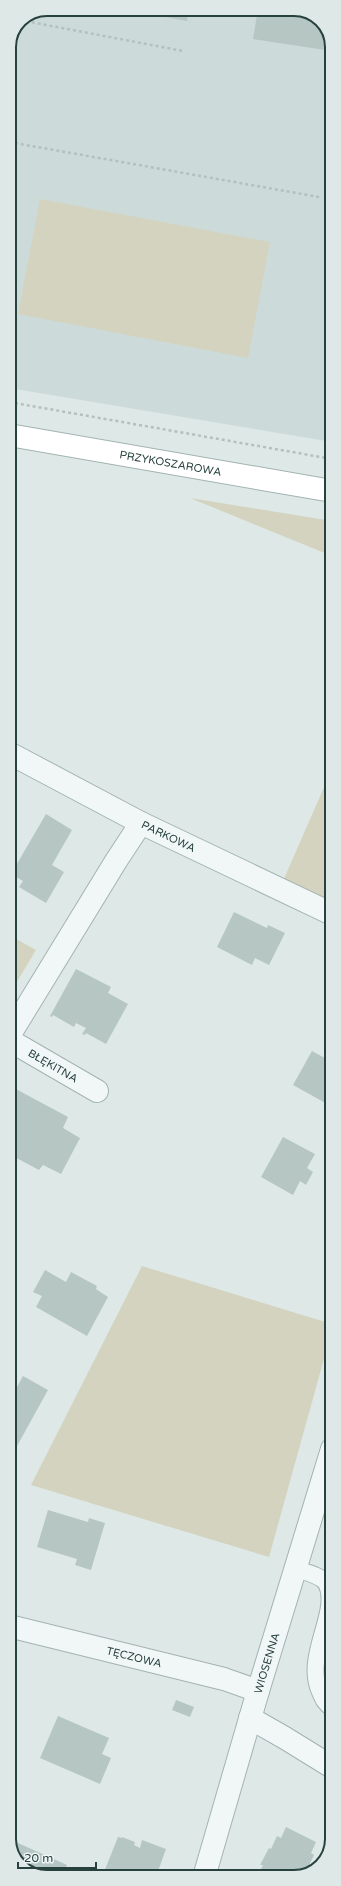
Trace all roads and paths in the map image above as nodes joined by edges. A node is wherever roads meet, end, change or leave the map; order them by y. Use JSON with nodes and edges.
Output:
{"nodes":[{"id":1,"x":29,"y":22,"type":"edge"},
{"id":2,"x":182,"y":51,"type":"dead end"},
{"id":3,"x":16,"y":143,"type":"edge"},
{"id":4,"x":319,"y":197,"type":"dead end"},
{"id":5,"x":16,"y":403,"type":"edge"},
{"id":6,"x":16,"y":436,"type":"edge"},
{"id":7,"x":325,"y":457,"type":"edge"},
{"id":8,"x":325,"y":490,"type":"edge"},
{"id":9,"x":16,"y":757,"type":"edge"},
{"id":10,"x":142,"y":823,"type":"junction"},
{"id":11,"x":325,"y":911,"type":"edge"},
{"id":12,"x":16,"y":1025,"type":"edge"},
{"id":13,"x":16,"y":1044,"type":"edge"},
{"id":14,"x":97,"y":1091,"type":"dead end"},
{"id":15,"x":325,"y":1476,"type":"edge"},
{"id":16,"x":296,"y":1569,"type":"junction"},
{"id":17,"x":325,"y":1582,"type":"edge"},
{"id":18,"x":16,"y":1628,"type":"edge"},
{"id":19,"x":325,"y":1629,"type":"edge"},
{"id":20,"x":258,"y":1691,"type":"junction"},
{"id":21,"x":325,"y":1704,"type":"edge"},
{"id":22,"x":250,"y":1718,"type":"junction"},
{"id":23,"x":325,"y":1763,"type":"edge"},
{"id":24,"x":206,"y":1870,"type":"edge"}],
"edges":[{"from":1,"to":2,"type":"path"},
{"from":3,"to":4,"type":"path"},
{"from":5,"to":7,"type":"path"},
{"from":6,"to":8,"type":"street","name":"PRZYKOSZAROWA"},
{"from":9,"to":10,"type":"street","name":"PARKOWA"},
{"from":10,"to":11,"type":"street","name":"PARKOWA"},
{"from":10,"to":12,"type":"street"},
{"from":13,"to":14,"type":"street","name":"BŁĘKITNA"},
{"from":15,"to":16,"type":"street","name":"WIOSENNA"},
{"from":16,"to":17,"type":"lane"},
{"from":16,"to":20,"type":"street","name":"WIOSENNA"},
{"from":18,"to":20,"type":"street","name":"TĘCZOWA"},
{"from":19,"to":21,"type":"lane"},
{"from":20,"to":22,"type":"street","name":"WIOSENNA"},
{"from":22,"to":23,"type":"street"},
{"from":22,"to":24,"type":"street","name":"WIOSENNA"}]}
